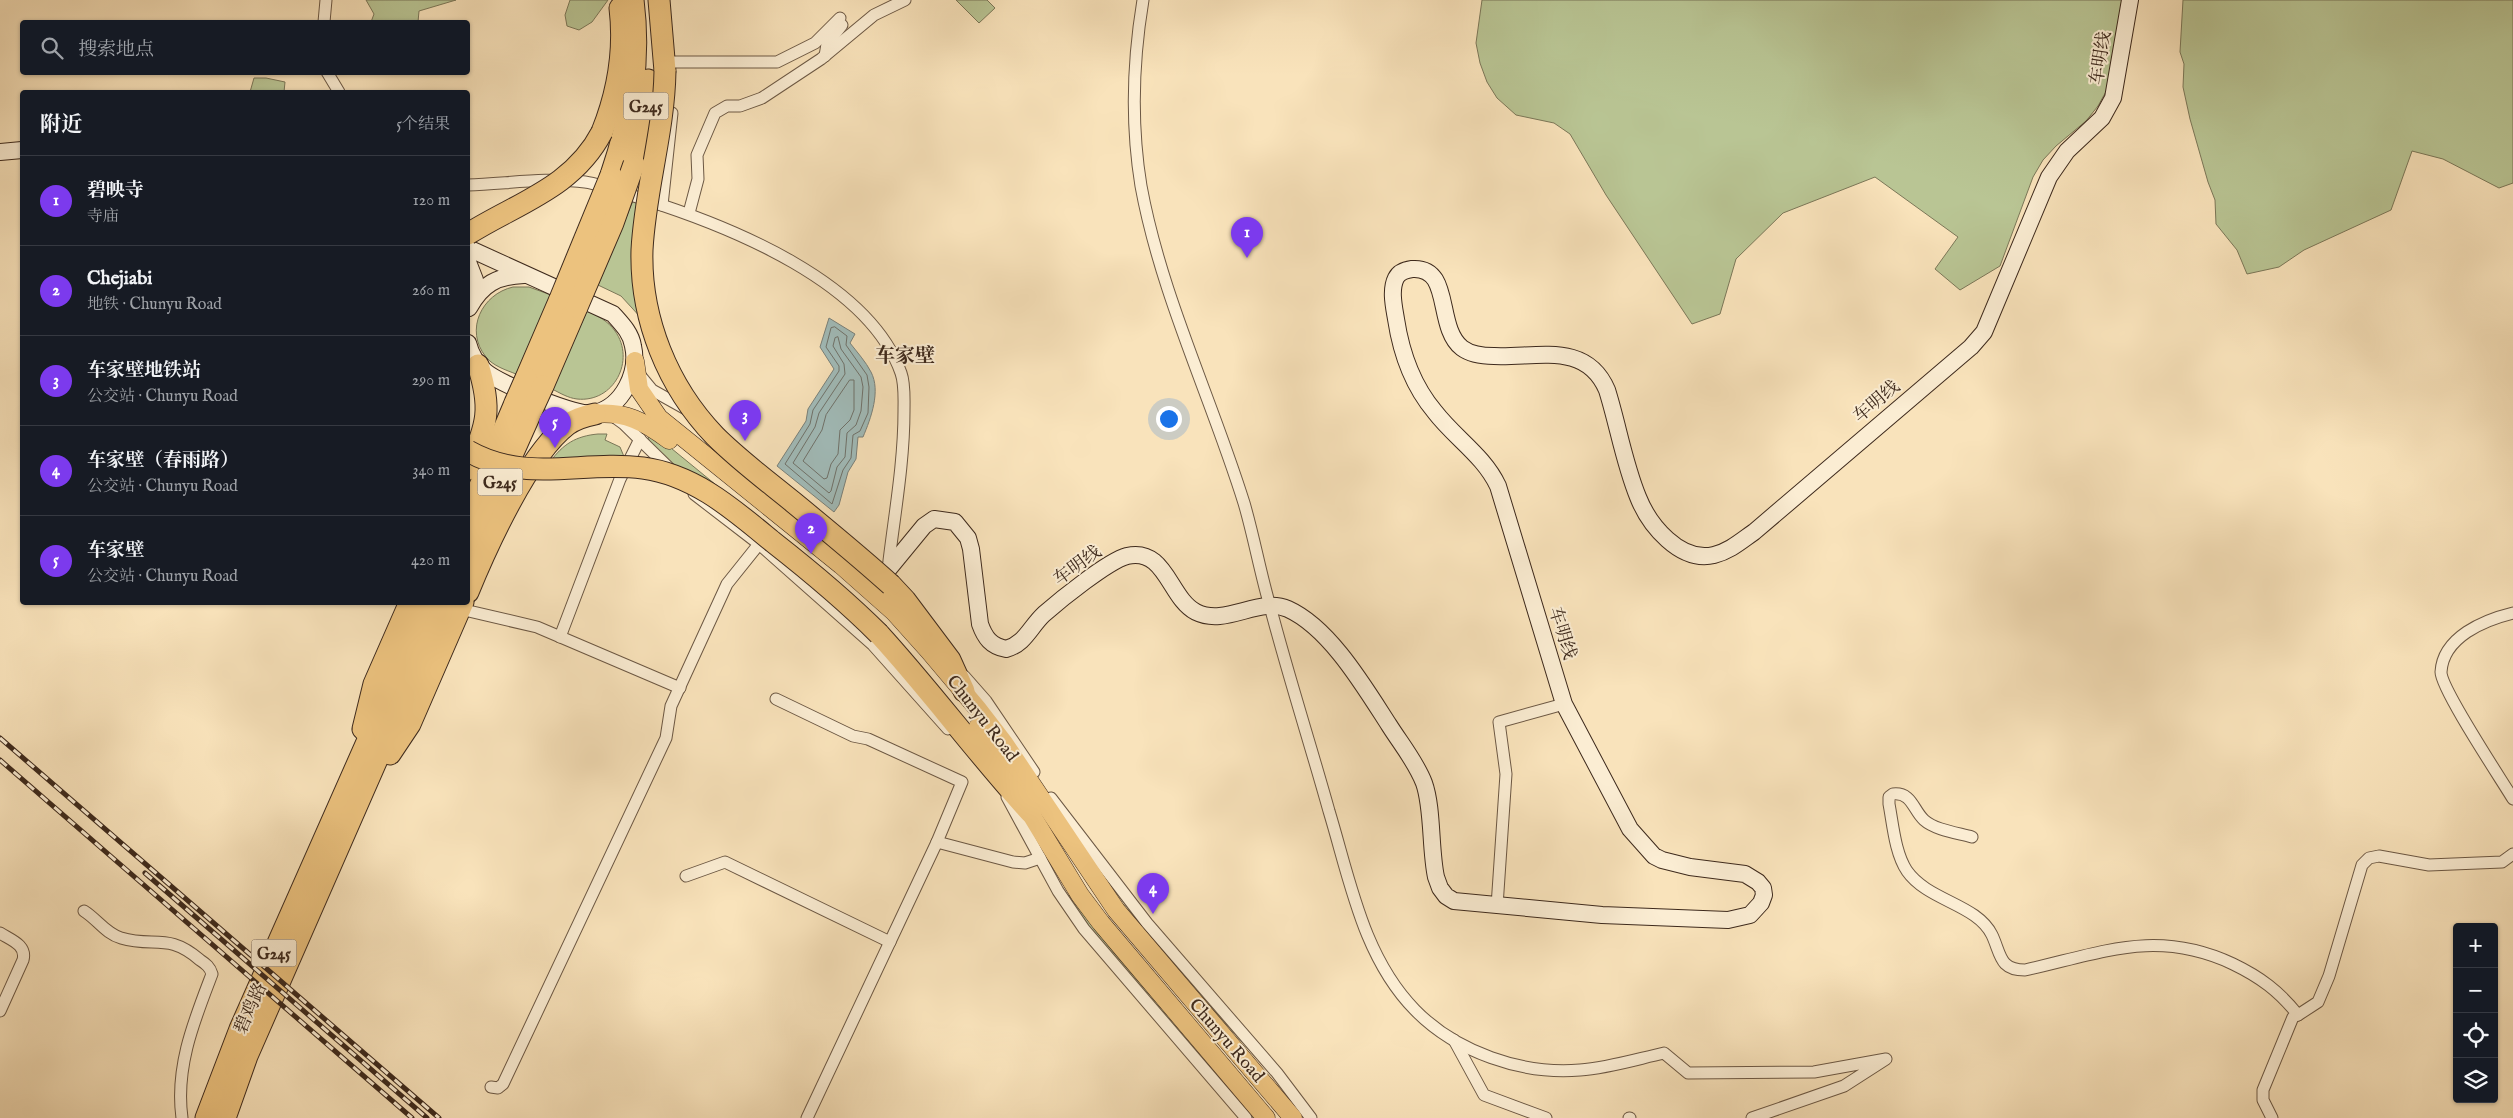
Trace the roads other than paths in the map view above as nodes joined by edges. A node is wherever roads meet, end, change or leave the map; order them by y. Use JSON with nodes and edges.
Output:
{"nodes":[{"id":1,"x":326,"y":0,"type":"edge"},
{"id":2,"x":619,"y":0,"type":"edge"},
{"id":3,"x":633,"y":0,"type":"edge"},
{"id":4,"x":646,"y":0,"type":"edge"},
{"id":5,"x":659,"y":0,"type":"edge"},
{"id":6,"x":904,"y":0,"type":"edge"},
{"id":7,"x":1143,"y":0,"type":"edge"},
{"id":8,"x":2130,"y":0,"type":"edge"},
{"id":9,"x":324,"y":20,"type":"edge"},
{"id":10,"x":824,"y":56,"type":"junction"},
{"id":11,"x":669,"y":65,"type":"junction"},
{"id":12,"x":329,"y":75,"type":"edge"},
{"id":13,"x":338,"y":90,"type":"edge"},
{"id":14,"x":20,"y":150,"type":"edge"},
{"id":15,"x":0,"y":152,"type":"edge"},
{"id":16,"x":470,"y":185,"type":"edge"},
{"id":17,"x":662,"y":205,"type":"junction"},
{"id":18,"x":688,"y":213,"type":"junction"},
{"id":19,"x":470,"y":233,"type":"edge"},
{"id":20,"x":470,"y":249,"type":"edge"},
{"id":21,"x":470,"y":267,"type":"edge"},
{"id":22,"x":526,"y":275,"type":"junction"},
{"id":23,"x":470,"y":301,"type":"edge"},
{"id":24,"x":569,"y":303,"type":"junction"},
{"id":25,"x":470,"y":306,"type":"edge"},
{"id":26,"x":470,"y":347,"type":"edge"},
{"id":27,"x":635,"y":362,"type":"junction"},
{"id":28,"x":478,"y":365,"type":"junction"},
{"id":29,"x":523,"y":406,"type":"junction"},
{"id":30,"x":600,"y":413,"type":"junction"},
{"id":31,"x":640,"y":439,"type":"junction"},
{"id":32,"x":470,"y":452,"type":"edge"},
{"id":33,"x":470,"y":464,"type":"edge"},
{"id":34,"x":470,"y":510,"type":"edge"},
{"id":35,"x":759,"y":544,"type":"junction"},
{"id":36,"x":470,"y":549,"type":"edge"},
{"id":37,"x":889,"y":578,"type":"junction"},
{"id":38,"x":470,"y":580,"type":"edge"},
{"id":39,"x":409,"y":605,"type":"edge"},
{"id":40,"x":428,"y":605,"type":"edge"},
{"id":41,"x":458,"y":605,"type":"edge"},
{"id":42,"x":468,"y":605,"type":"edge"},
{"id":43,"x":1270,"y":606,"type":"junction"},
{"id":44,"x":2513,"y":614,"type":"edge"},
{"id":45,"x":560,"y":637,"type":"junction"},
{"id":46,"x":950,"y":660,"type":"junction"},
{"id":47,"x":680,"y":688,"type":"junction"},
{"id":48,"x":964,"y":691,"type":"junction"},
{"id":49,"x":776,"y":699,"type":"dead end"},
{"id":50,"x":1564,"y":704,"type":"junction"},
{"id":51,"x":992,"y":771,"type":"junction"},
{"id":52,"x":354,"y":792,"type":"junction"},
{"id":53,"x":2513,"y":799,"type":"edge"},
{"id":54,"x":1054,"y":803,"type":"junction"},
{"id":55,"x":1031,"y":813,"type":"junction"},
{"id":56,"x":1972,"y":837,"type":"dead end"},
{"id":57,"x":937,"y":842,"type":"junction"},
{"id":58,"x":2513,"y":854,"type":"edge"},
{"id":59,"x":1040,"y":858,"type":"junction"},
{"id":60,"x":1081,"y":859,"type":"junction"},
{"id":61,"x":686,"y":876,"type":"dead end"},
{"id":62,"x":1497,"y":906,"type":"junction"},
{"id":63,"x":84,"y":911,"type":"dead end"},
{"id":64,"x":0,"y":933,"type":"edge"},
{"id":65,"x":890,"y":942,"type":"junction"},
{"id":66,"x":0,"y":1011,"type":"edge"},
{"id":67,"x":2298,"y":1015,"type":"junction"},
{"id":68,"x":1454,"y":1040,"type":"junction"},
{"id":69,"x":1264,"y":1082,"type":"junction"},
{"id":70,"x":491,"y":1087,"type":"dead end"},
{"id":71,"x":232,"y":1097,"type":"junction"},
{"id":72,"x":182,"y":1118,"type":"edge"},
{"id":73,"x":206,"y":1118,"type":"edge"},
{"id":74,"x":225,"y":1118,"type":"edge"},
{"id":75,"x":230,"y":1118,"type":"edge"},
{"id":76,"x":808,"y":1118,"type":"edge"},
{"id":77,"x":1246,"y":1118,"type":"edge"},
{"id":78,"x":1266,"y":1118,"type":"edge"},
{"id":79,"x":1293,"y":1118,"type":"edge"},
{"id":80,"x":1304,"y":1118,"type":"edge"},
{"id":81,"x":1311,"y":1118,"type":"edge"},
{"id":82,"x":1546,"y":1118,"type":"edge"},
{"id":83,"x":1752,"y":1118,"type":"edge"},
{"id":84,"x":2272,"y":1118,"type":"edge"}],
"edges":[{"from":1,"to":9,"type":"street"},
{"from":2,"to":19,"type":"highway","bridge":true},
{"from":3,"to":24,"type":"highway","number":"G245","bridge":true},
{"from":4,"to":24,"type":"highway","number":"G245","bridge":true},
{"from":5,"to":11,"type":"highway"},
{"from":6,"to":10,"type":"street"},
{"from":7,"to":43,"type":"street"},
{"from":8,"to":50,"type":"main road","name":"车明线"},
{"from":10,"to":11,"type":"street"},
{"from":10,"to":18,"type":"street"},
{"from":11,"to":17,"type":"street"},
{"from":11,"to":37,"type":"highway","bridge":true},
{"from":12,"to":13,"type":"street"},
{"from":14,"to":15,"type":"main road"},
{"from":16,"to":17,"type":"street"},
{"from":17,"to":18,"type":"street"},
{"from":18,"to":37,"type":"street"},
{"from":20,"to":22,"type":"main road"},
{"from":21,"to":23,"type":"main road"},
{"from":22,"to":25,"type":"main road"},
{"from":22,"to":27,"type":"main road"},
{"from":24,"to":29,"type":"highway","number":"G245","bridge":true},
{"from":26,"to":28,"type":"main road"},
{"from":27,"to":30,"type":"main road"},
{"from":27,"to":37,"type":"street"},
{"from":27,"to":48,"type":"main road","name":"Chunyu Road"},
{"from":28,"to":30,"type":"main road"},
{"from":28,"to":33,"type":"highway"},
{"from":29,"to":34,"type":"highway","number":"G245"},
{"from":29,"to":36,"type":"highway","number":"G245"},
{"from":30,"to":31,"type":"street"},
{"from":30,"to":38,"type":"highway"},
{"from":30,"to":55,"type":"main road","name":"Chunyu Road"},
{"from":31,"to":35,"type":"street"},
{"from":31,"to":45,"type":"street"},
{"from":32,"to":51,"type":"highway","bridge":true},
{"from":35,"to":47,"type":"street"},
{"from":35,"to":51,"type":"street"},
{"from":37,"to":43,"type":"main road","name":"车明线"},
{"from":37,"to":46,"type":"highway"},
{"from":39,"to":52,"type":"highway"},
{"from":40,"to":52,"type":"highway","number":"G245"},
{"from":41,"to":52,"type":"highway"},
{"from":42,"to":45,"type":"street"},
{"from":43,"to":62,"type":"main road","name":"车明线"},
{"from":43,"to":68,"type":"street"},
{"from":44,"to":53,"type":"street"},
{"from":45,"to":47,"type":"street"},
{"from":46,"to":48,"type":"highway"},
{"from":46,"to":54,"type":"street"},
{"from":47,"to":70,"type":"street"},
{"from":48,"to":60,"type":"main road","name":"Chunyu Road"},
{"from":49,"to":57,"type":"street"},
{"from":50,"to":62,"type":"street"},
{"from":50,"to":62,"type":"main road","name":"车明线"},
{"from":51,"to":55,"type":"highway"},
{"from":51,"to":59,"type":"street"},
{"from":52,"to":71,"type":"highway","name":"碧鸡路","number":"G245"},
{"from":52,"to":73,"type":"highway","name":"碧鸡路","number":"G245"},
{"from":54,"to":60,"type":"main road"},
{"from":54,"to":81,"type":"street"},
{"from":55,"to":78,"type":"main road","name":"Chunyu Road"},
{"from":56,"to":67,"type":"street"},
{"from":57,"to":59,"type":"street"},
{"from":57,"to":65,"type":"street"},
{"from":58,"to":67,"type":"street"},
{"from":59,"to":77,"type":"street"},
{"from":60,"to":69,"type":"main road","name":"Chunyu Road"},
{"from":61,"to":65,"type":"street"},
{"from":63,"to":72,"type":"street"},
{"from":64,"to":66,"type":"street"},
{"from":65,"to":76,"type":"street"},
{"from":67,"to":84,"type":"street"},
{"from":68,"to":82,"type":"street"},
{"from":68,"to":83,"type":"street"},
{"from":69,"to":79,"type":"main road","name":"Chunyu Road"},
{"from":69,"to":80,"type":"main road"},
{"from":71,"to":74,"type":"highway","name":"碧鸡路","number":"G245"},
{"from":71,"to":75,"type":"highway"}]}
